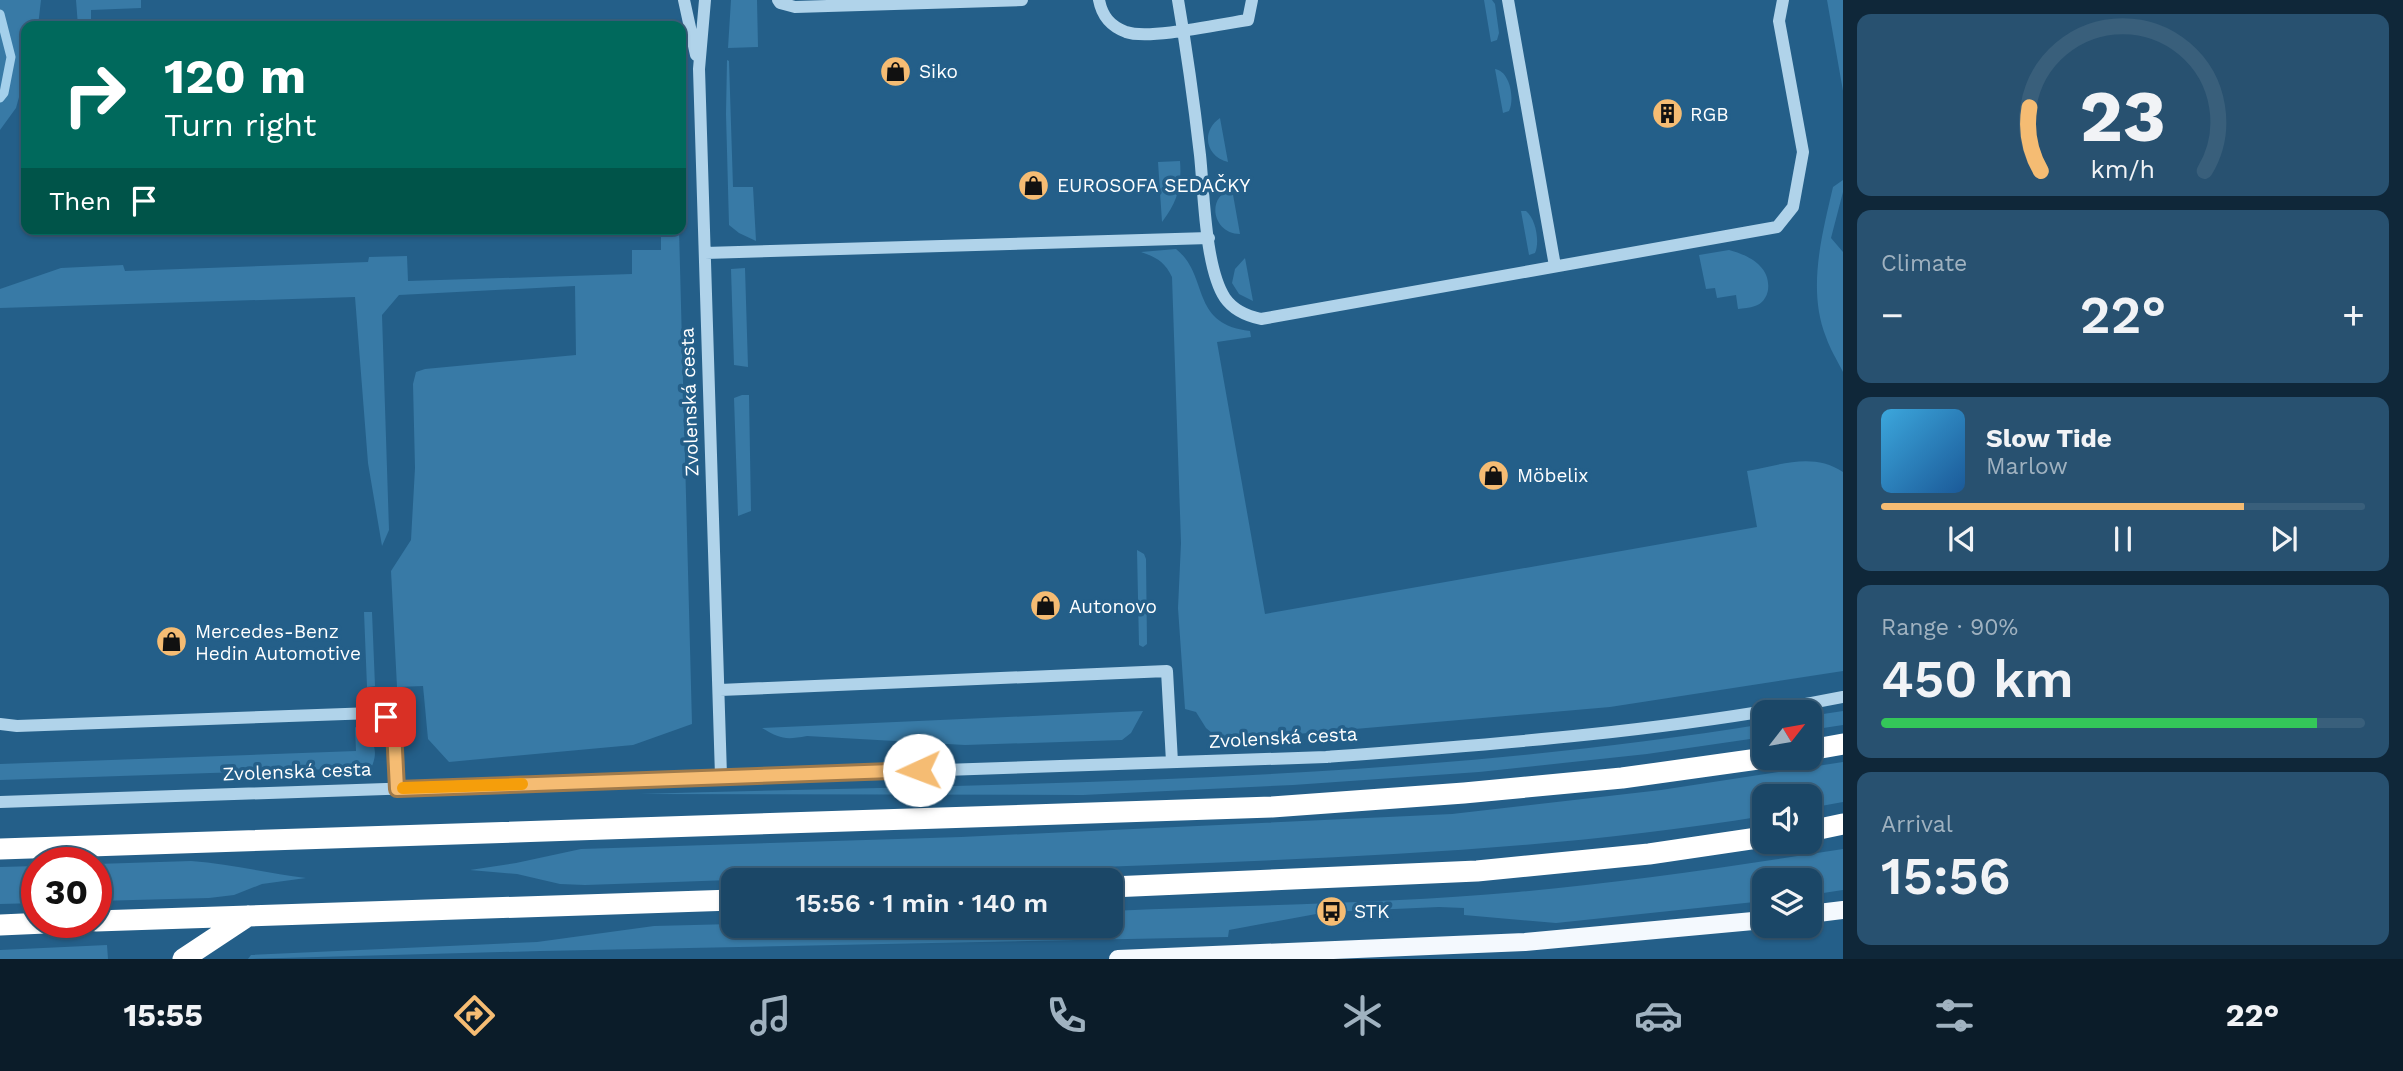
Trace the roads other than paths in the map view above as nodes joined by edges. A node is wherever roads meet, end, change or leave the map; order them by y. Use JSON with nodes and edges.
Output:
{"nodes":[{"id":1,"x":684,"y":0,"type":"edge"},
{"id":2,"x":705,"y":0,"type":"edge"},
{"id":3,"x":778,"y":0,"type":"edge"},
{"id":4,"x":1022,"y":0,"type":"edge"},
{"id":5,"x":1099,"y":0,"type":"edge"},
{"id":6,"x":1178,"y":0,"type":"edge"},
{"id":7,"x":1252,"y":0,"type":"edge"},
{"id":8,"x":1508,"y":0,"type":"edge"},
{"id":9,"x":1783,"y":0,"type":"edge"},
{"id":10,"x":1184,"y":31,"type":"junction"},
{"id":11,"x":699,"y":69,"type":"junction"},
{"id":12,"x":1209,"y":238,"type":"junction"},
{"id":13,"x":705,"y":253,"type":"junction"},
{"id":14,"x":1555,"y":266,"type":"junction"},
{"id":15,"x":720,"y":690,"type":"junction"},
{"id":16,"x":1843,"y":697,"type":"edge"},
{"id":17,"x":0,"y":724,"type":"edge"},
{"id":18,"x":1843,"y":744,"type":"edge"},
{"id":19,"x":1822,"y":748,"type":"edge"},
{"id":20,"x":1752,"y":760,"type":"edge"},
{"id":21,"x":1172,"y":762,"type":"junction"},
{"id":22,"x":721,"y":776,"type":"junction"},
{"id":23,"x":397,"y":789,"type":"junction"},
{"id":24,"x":0,"y":802,"type":"edge"},
{"id":25,"x":1843,"y":824,"type":"edge"},
{"id":26,"x":1822,"y":828,"type":"edge"},
{"id":27,"x":1752,"y":839,"type":"edge"},
{"id":28,"x":0,"y":849,"type":"edge"},
{"id":29,"x":1123,"y":886,"type":"edge"},
{"id":30,"x":721,"y":900,"type":"edge"},
{"id":31,"x":1843,"y":910,"type":"edge"},
{"id":32,"x":1822,"y":913,"type":"edge"},
{"id":33,"x":248,"y":916,"type":"junction"},
{"id":34,"x":112,"y":920,"type":"edge"},
{"id":35,"x":1752,"y":921,"type":"edge"},
{"id":36,"x":21,"y":924,"type":"edge"},
{"id":37,"x":0,"y":925,"type":"edge"},
{"id":38,"x":183,"y":959,"type":"edge"},
{"id":39,"x":1118,"y":959,"type":"edge"}],
"edges":[{"from":1,"to":11,"type":"street","name":"Zvolenská cesta"},
{"from":2,"to":11,"type":"street","name":"Zvolenská cesta"},
{"from":3,"to":4,"type":"street"},
{"from":5,"to":10,"type":"street"},
{"from":6,"to":10,"type":"street"},
{"from":7,"to":10,"type":"street"},
{"from":8,"to":14,"type":"street"},
{"from":9,"to":14,"type":"street"},
{"from":10,"to":12,"type":"street"},
{"from":11,"to":13,"type":"street","name":"Zvolenská cesta"},
{"from":12,"to":13,"type":"street"},
{"from":12,"to":14,"type":"street"},
{"from":13,"to":15,"type":"street","name":"Zvolenská cesta"},
{"from":15,"to":21,"type":"street"},
{"from":15,"to":22,"type":"street","name":"Zvolenská cesta"},
{"from":16,"to":21,"type":"street","name":"Zvolenská cesta"},
{"from":17,"to":23,"type":"street"},
{"from":18,"to":19,"type":"highway"},
{"from":20,"to":28,"type":"highway"},
{"from":21,"to":22,"type":"street","name":"Zvolenská cesta"},
{"from":22,"to":23,"type":"street","name":"Zvolenská cesta"},
{"from":23,"to":24,"type":"street","name":"Zvolenská cesta"},
{"from":25,"to":26,"type":"highway"},
{"from":27,"to":29,"type":"highway"},
{"from":30,"to":33,"type":"highway"},
{"from":31,"to":32,"type":"main road"},
{"from":33,"to":34,"type":"highway"},
{"from":33,"to":38,"type":"highway"},
{"from":35,"to":39,"type":"main road"},
{"from":36,"to":37,"type":"highway"}]}
